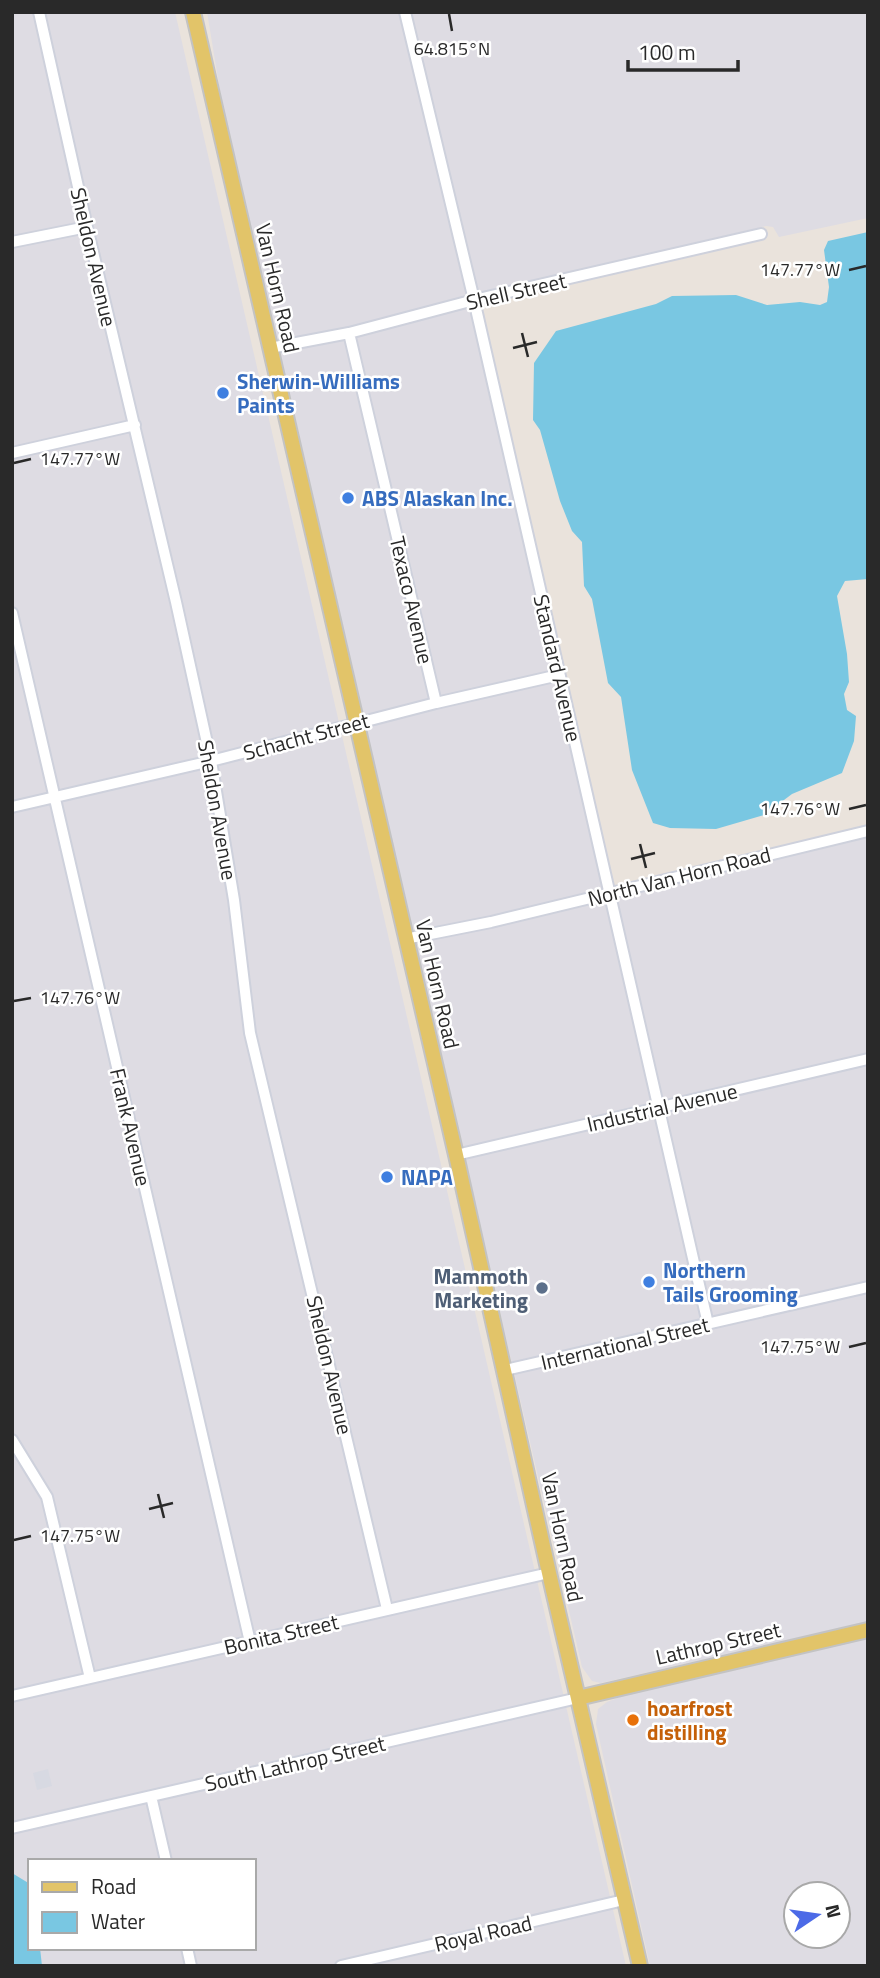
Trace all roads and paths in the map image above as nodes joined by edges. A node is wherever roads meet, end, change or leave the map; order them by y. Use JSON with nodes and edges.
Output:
{"nodes":[{"id":1,"x":39,"y":12,"type":"edge"},
{"id":2,"x":193,"y":12,"type":"edge"},
{"id":3,"x":405,"y":12,"type":"edge"},
{"id":4,"x":87,"y":227,"type":"junction"},
{"id":5,"x":761,"y":234,"type":"dead end"},
{"id":6,"x":12,"y":242,"type":"edge"},
{"id":7,"x":474,"y":300,"type":"junction"},
{"id":8,"x":349,"y":333,"type":"junction"},
{"id":9,"x":270,"y":348,"type":"junction"},
{"id":10,"x":135,"y":425,"type":"junction"},
{"id":11,"x":12,"y":453,"type":"edge"},
{"id":12,"x":12,"y":613,"type":"edge"},
{"id":13,"x":559,"y":675,"type":"junction"},
{"id":14,"x":436,"y":703,"type":"junction"},
{"id":15,"x":356,"y":723,"type":"junction"},
{"id":16,"x":211,"y":761,"type":"junction"},
{"id":17,"x":55,"y":798,"type":"junction"},
{"id":18,"x":12,"y":807,"type":"edge"},
{"id":19,"x":868,"y":831,"type":"edge"},
{"id":20,"x":609,"y":892,"type":"junction"},
{"id":21,"x":405,"y":939,"type":"junction"},
{"id":22,"x":868,"y":1059,"type":"edge"},
{"id":23,"x":658,"y":1108,"type":"junction"},
{"id":24,"x":456,"y":1155,"type":"junction"},
{"id":25,"x":868,"y":1287,"type":"edge"},
{"id":26,"x":708,"y":1324,"type":"junction"},
{"id":27,"x":505,"y":1370,"type":"junction"},
{"id":28,"x":12,"y":1440,"type":"edge"},
{"id":29,"x":549,"y":1573,"type":"junction"},
{"id":30,"x":387,"y":1609,"type":"junction"},
{"id":31,"x":868,"y":1629,"type":"edge"},
{"id":32,"x":250,"y":1642,"type":"junction"},
{"id":33,"x":90,"y":1678,"type":"junction"},
{"id":34,"x":12,"y":1696,"type":"edge"},
{"id":35,"x":578,"y":1698,"type":"junction"},
{"id":36,"x":151,"y":1796,"type":"junction"},
{"id":37,"x":12,"y":1828,"type":"edge"},
{"id":38,"x":166,"y":1859,"type":"edge"},
{"id":39,"x":625,"y":1900,"type":"junction"},
{"id":40,"x":341,"y":1966,"type":"edge"},
{"id":41,"x":639,"y":1966,"type":"edge"}],
"edges":[{"from":1,"to":4,"type":"street","name":"Sheldon Avenue"},
{"from":2,"to":9,"type":"main road","name":"Van Horn Road"},
{"from":3,"to":7,"type":"street","name":"Standard Avenue"},
{"from":4,"to":6,"type":"street"},
{"from":4,"to":10,"type":"street","name":"Sheldon Avenue"},
{"from":5,"to":7,"type":"street","name":"Shell Street"},
{"from":7,"to":8,"type":"street","name":"Shell Street"},
{"from":7,"to":13,"type":"street","name":"Standard Avenue"},
{"from":8,"to":9,"type":"street","name":"Shell Street"},
{"from":8,"to":14,"type":"street","name":"Texaco Avenue"},
{"from":9,"to":15,"type":"main road","name":"Van Horn Road"},
{"from":10,"to":11,"type":"street"},
{"from":10,"to":16,"type":"street","name":"Sheldon Avenue"},
{"from":12,"to":17,"type":"street","name":"Frank Avenue"},
{"from":13,"to":14,"type":"street","name":"Schacht Street"},
{"from":13,"to":20,"type":"street","name":"Standard Avenue"},
{"from":14,"to":15,"type":"street","name":"Schacht Street"},
{"from":15,"to":16,"type":"street","name":"Schacht Street"},
{"from":15,"to":21,"type":"main road","name":"Van Horn Road"},
{"from":16,"to":17,"type":"street","name":"Schacht Street"},
{"from":16,"to":30,"type":"street","name":"Sheldon Avenue"},
{"from":17,"to":18,"type":"street","name":"Schacht Street"},
{"from":17,"to":32,"type":"street","name":"Frank Avenue"},
{"from":19,"to":20,"type":"street","name":"North Van Horn Road"},
{"from":20,"to":21,"type":"street","name":"North Van Horn Road"},
{"from":20,"to":23,"type":"street","name":"Standard Avenue"},
{"from":21,"to":24,"type":"main road","name":"Van Horn Road"},
{"from":22,"to":23,"type":"street","name":"Industrial Avenue"},
{"from":23,"to":24,"type":"street","name":"Industrial Avenue"},
{"from":23,"to":26,"type":"street","name":"Standard Avenue"},
{"from":24,"to":27,"type":"main road","name":"Van Horn Road"},
{"from":25,"to":26,"type":"street","name":"International Street"},
{"from":26,"to":27,"type":"street","name":"International Street"},
{"from":27,"to":29,"type":"main road","name":"Van Horn Road"},
{"from":28,"to":33,"type":"street"},
{"from":29,"to":30,"type":"street","name":"Bonita Street"},
{"from":29,"to":35,"type":"main road","name":"Van Horn Road"},
{"from":30,"to":32,"type":"street","name":"Bonita Street"},
{"from":31,"to":35,"type":"main road","name":"Lathrop Street"},
{"from":32,"to":33,"type":"street","name":"Bonita Street"},
{"from":33,"to":34,"type":"street","name":"Bonita Street"},
{"from":35,"to":36,"type":"street","name":"South Lathrop Street"},
{"from":35,"to":39,"type":"main road","name":"Van Horn Road"},
{"from":36,"to":37,"type":"street","name":"South Lathrop Street"},
{"from":36,"to":38,"type":"street"},
{"from":39,"to":40,"type":"street","name":"Royal Road"},
{"from":39,"to":41,"type":"main road","name":"Van Horn Road"}]}
